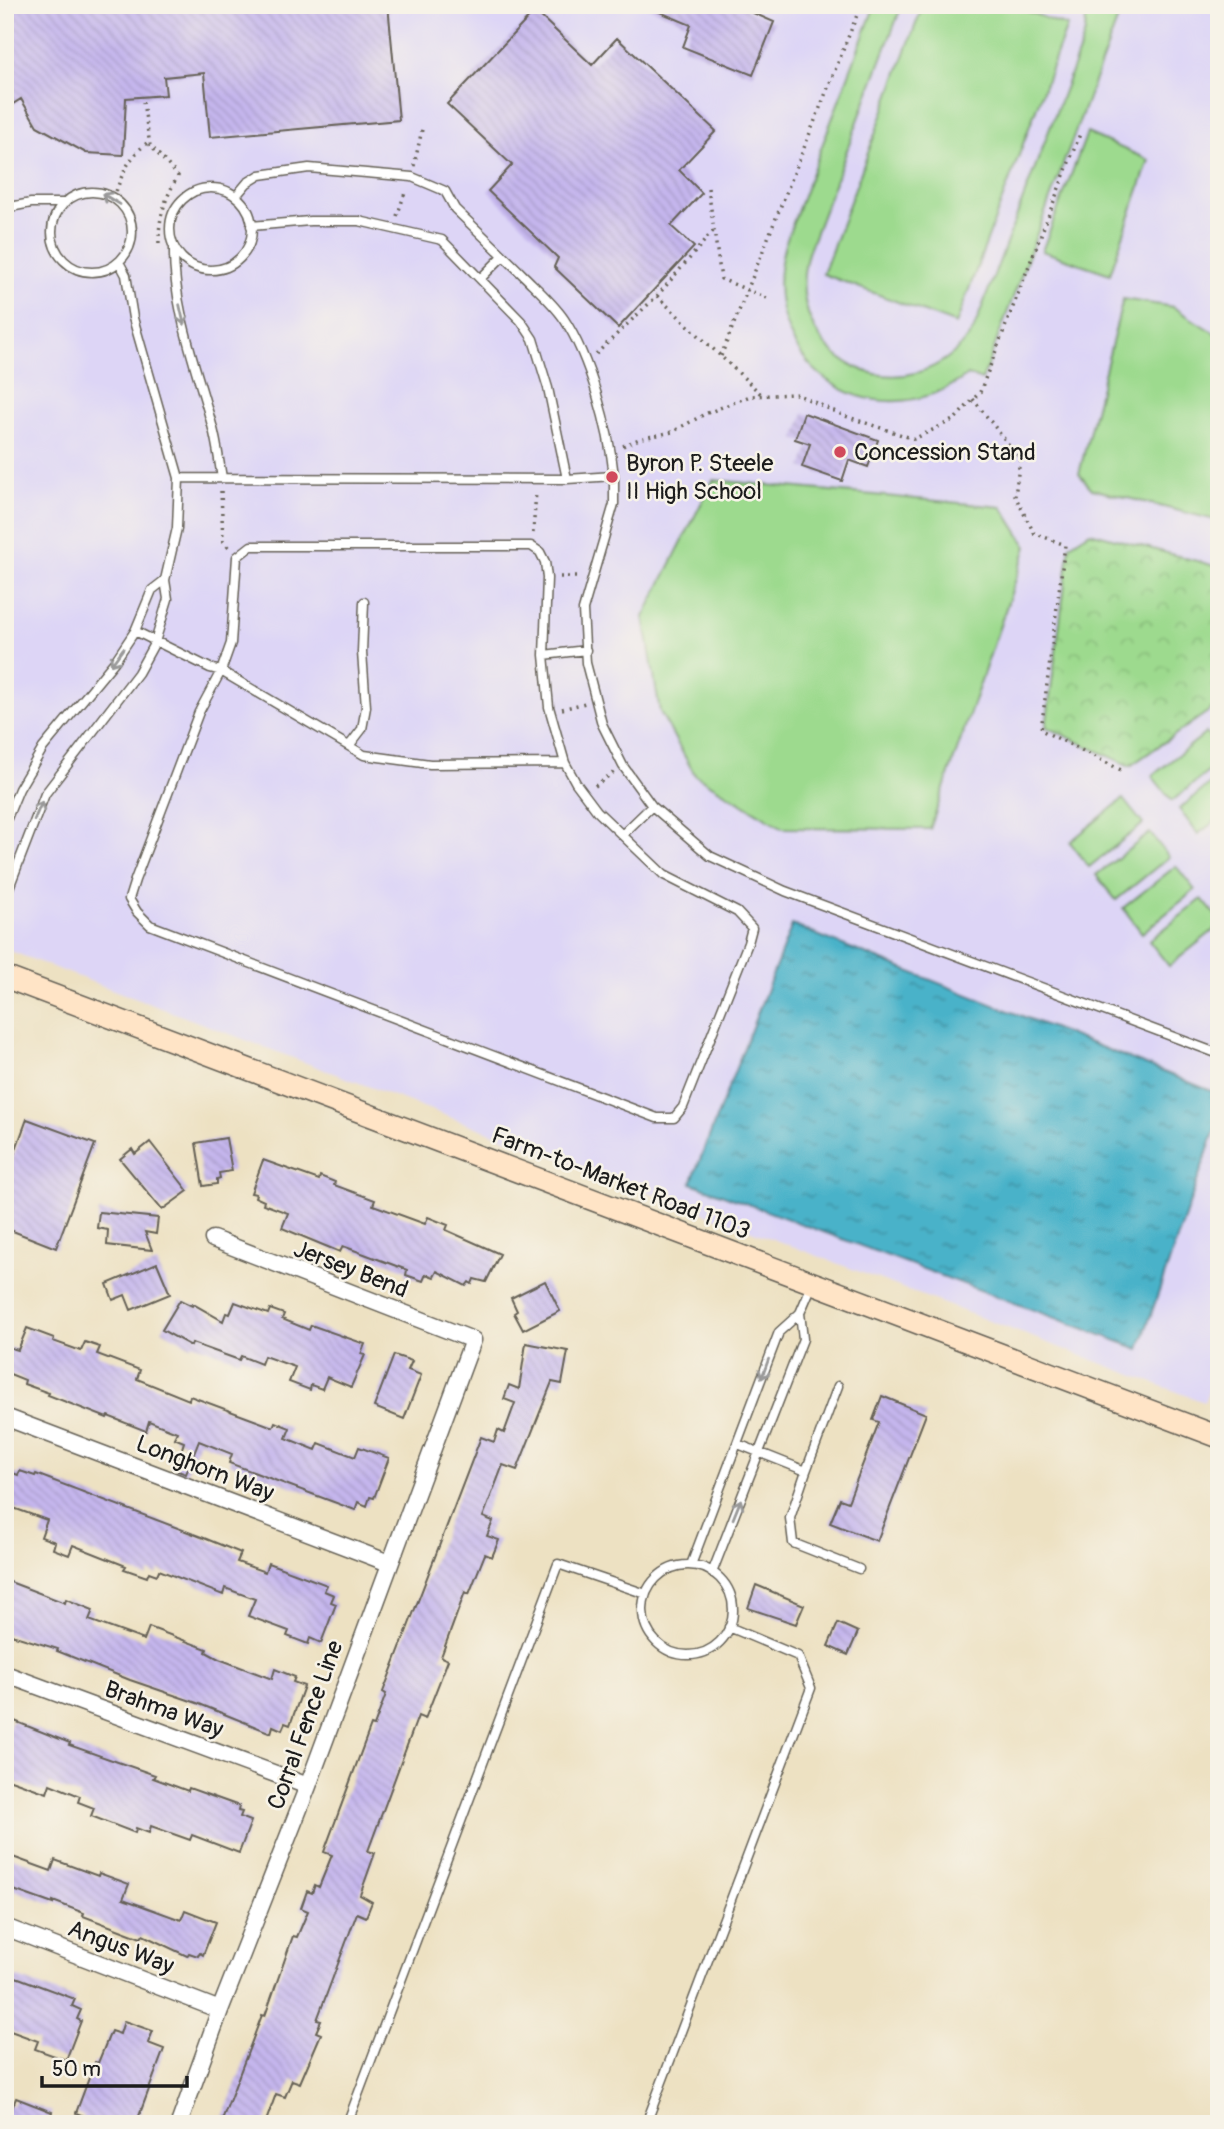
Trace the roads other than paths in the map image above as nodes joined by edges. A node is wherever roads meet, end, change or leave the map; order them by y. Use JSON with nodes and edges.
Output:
{"nodes":[{"id":1,"x":236,"y":196,"type":"junction"},
{"id":2,"x":65,"y":202,"type":"junction"},
{"id":3,"x":5,"y":208,"type":"edge"},
{"id":4,"x":251,"y":226,"type":"junction"},
{"id":5,"x":174,"y":247,"type":"junction"},
{"id":6,"x":503,"y":256,"type":"junction"},
{"id":7,"x":119,"y":262,"type":"junction"},
{"id":8,"x":480,"y":279,"type":"junction"},
{"id":9,"x":614,"y":476,"type":"junction"},
{"id":10,"x":179,"y":478,"type":"junction"},
{"id":11,"x":222,"y":478,"type":"junction"},
{"id":12,"x":567,"y":479,"type":"junction"},
{"id":13,"x":165,"y":580,"type":"junction"},
{"id":14,"x":364,"y":602,"type":"dead end"},
{"id":15,"x":135,"y":631,"type":"junction"},
{"id":16,"x":155,"y":642,"type":"junction"},
{"id":17,"x":586,"y":650,"type":"junction"},
{"id":18,"x":544,"y":656,"type":"junction"},
{"id":19,"x":221,"y":671,"type":"junction"},
{"id":20,"x":349,"y":746,"type":"junction"},
{"id":21,"x":565,"y":763,"type":"junction"},
{"id":22,"x":652,"y":806,"type":"junction"},
{"id":23,"x":5,"y":823,"type":"edge"},
{"id":24,"x":622,"y":835,"type":"junction"},
{"id":25,"x":5,"y":898,"type":"edge"},
{"id":26,"x":5,"y":977,"type":"edge"},
{"id":27,"x":1219,"y":1054,"type":"edge"},
{"id":28,"x":213,"y":1239,"type":"dead end"},
{"id":29,"x":813,"y":1283,"type":"junction"},
{"id":30,"x":800,"y":1313,"type":"junction"},
{"id":31,"x":473,"y":1340,"type":"joint"},
{"id":32,"x":838,"y":1386,"type":"dead end"},
{"id":33,"x":5,"y":1417,"type":"edge"},
{"id":34,"x":1219,"y":1437,"type":"edge"},
{"id":35,"x":738,"y":1444,"type":"junction"},
{"id":36,"x":760,"y":1453,"type":"junction"},
{"id":37,"x":806,"y":1471,"type":"junction"},
{"id":38,"x":389,"y":1563,"type":"junction"},
{"id":39,"x":691,"y":1565,"type":"junction"},
{"id":40,"x":859,"y":1569,"type":"dead end"},
{"id":41,"x":712,"y":1573,"type":"junction"},
{"id":42,"x":646,"y":1594,"type":"junction"},
{"id":43,"x":729,"y":1627,"type":"junction"},
{"id":44,"x":5,"y":1674,"type":"edge"},
{"id":45,"x":308,"y":1786,"type":"junction"},
{"id":46,"x":5,"y":1927,"type":"edge"},
{"id":47,"x":220,"y":2010,"type":"junction"},
{"id":48,"x":178,"y":2124,"type":"edge"},
{"id":49,"x":347,"y":2124,"type":"edge"},
{"id":50,"x":646,"y":2124,"type":"edge"}],
"edges":[{"from":1,"to":4,"type":"lane"},
{"from":1,"to":5,"type":"lane"},
{"from":1,"to":6,"type":"lane"},
{"from":2,"to":3,"type":"lane"},
{"from":2,"to":7,"type":"lane"},
{"from":7,"to":2,"type":"lane","one_way":true},
{"from":4,"to":5,"type":"lane"},
{"from":4,"to":8,"type":"lane"},
{"from":5,"to":11,"type":"lane","one_way":true},
{"from":6,"to":8,"type":"lane"},
{"from":6,"to":9,"type":"lane"},
{"from":7,"to":10,"type":"lane"},
{"from":8,"to":12,"type":"lane"},
{"from":9,"to":12,"type":"lane"},
{"from":9,"to":17,"type":"lane"},
{"from":10,"to":11,"type":"lane"},
{"from":10,"to":13,"type":"lane"},
{"from":11,"to":12,"type":"lane"},
{"from":13,"to":15,"type":"lane"},
{"from":13,"to":16,"type":"lane"},
{"from":14,"to":20,"type":"lane"},
{"from":15,"to":16,"type":"lane"},
{"from":15,"to":23,"type":"lane","one_way":true},
{"from":16,"to":19,"type":"lane"},
{"from":25,"to":16,"type":"lane","one_way":true},
{"from":17,"to":18,"type":"lane"},
{"from":17,"to":22,"type":"lane"},
{"from":18,"to":19,"type":"lane"},
{"from":18,"to":21,"type":"lane"},
{"from":19,"to":20,"type":"lane"},
{"from":19,"to":24,"type":"lane"},
{"from":20,"to":21,"type":"lane"},
{"from":21,"to":24,"type":"lane"},
{"from":22,"to":24,"type":"lane"},
{"from":22,"to":27,"type":"lane"},
{"from":26,"to":29,"type":"main road","name":"Farm-to-Market Road 1103"},
{"from":28,"to":31,"type":"street","name":"Jersey Bend"},
{"from":29,"to":30,"type":"lane"},
{"from":29,"to":34,"type":"main road","name":"Farm-to-Market Road 1103"},
{"from":30,"to":35,"type":"lane","one_way":true},
{"from":30,"to":36,"type":"lane"},
{"from":31,"to":38,"type":"street","name":"Corral Fence Line"},
{"from":32,"to":37,"type":"lane"},
{"from":33,"to":38,"type":"street","name":"Longhorn Way"},
{"from":35,"to":36,"type":"lane"},
{"from":35,"to":39,"type":"lane"},
{"from":36,"to":37,"type":"lane"},
{"from":41,"to":36,"type":"lane","one_way":true},
{"from":37,"to":40,"type":"lane"},
{"from":38,"to":45,"type":"street","name":"Corral Fence Line"},
{"from":39,"to":41,"type":"lane"},
{"from":39,"to":42,"type":"lane"},
{"from":41,"to":43,"type":"lane"},
{"from":42,"to":43,"type":"lane"},
{"from":42,"to":49,"type":"lane"},
{"from":43,"to":50,"type":"lane"},
{"from":44,"to":45,"type":"street","name":"Brahma Way"},
{"from":45,"to":47,"type":"street","name":"Corral Fence Line"},
{"from":46,"to":47,"type":"street","name":"Angus Way"},
{"from":47,"to":48,"type":"street","name":"Corral Fence Line"}]}
